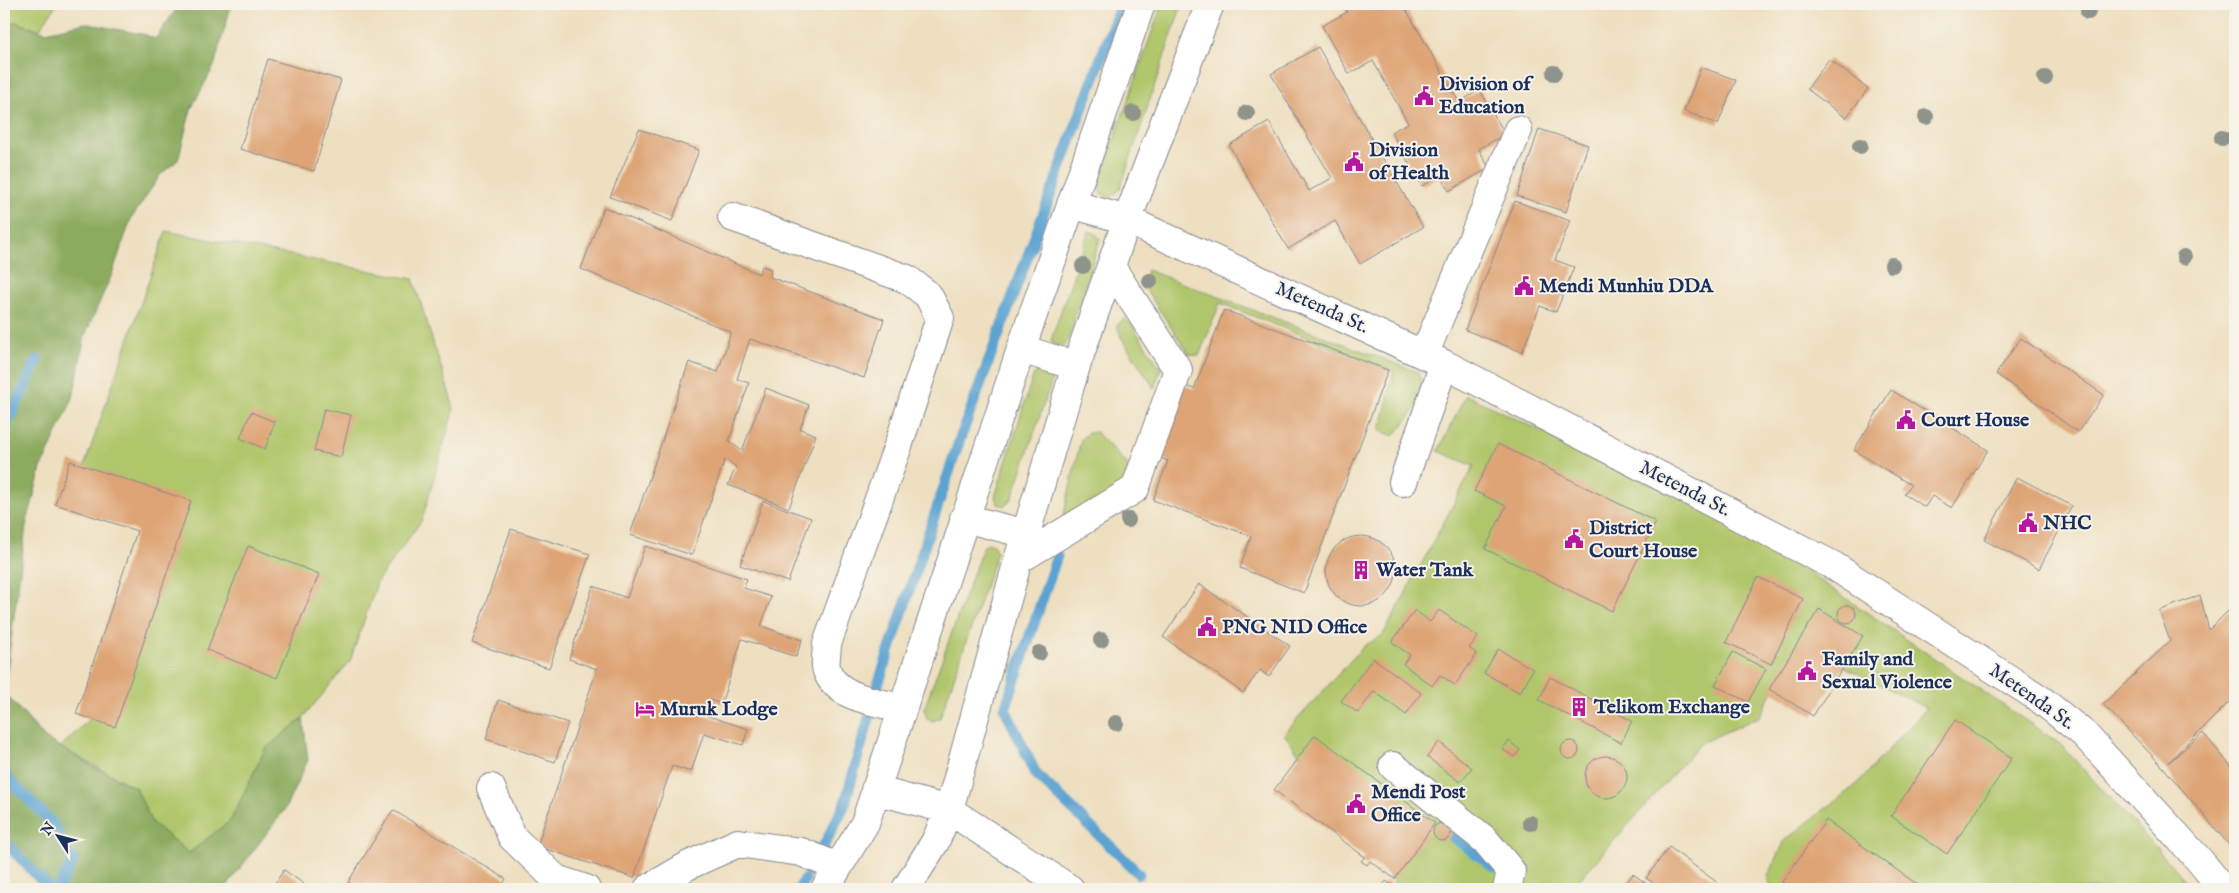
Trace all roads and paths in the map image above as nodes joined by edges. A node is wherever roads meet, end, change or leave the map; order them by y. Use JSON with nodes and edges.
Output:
{"nodes":[{"id":1,"x":1141,"y":4,"type":"edge"},
{"id":2,"x":1210,"y":4,"type":"edge"},
{"id":3,"x":1518,"y":130,"type":"dead end"},
{"id":4,"x":1071,"y":204,"type":"junction"},
{"id":5,"x":732,"y":217,"type":"dead end"},
{"id":6,"x":1127,"y":220,"type":"junction"},
{"id":7,"x":1111,"y":267,"type":"junction"},
{"id":8,"x":1021,"y":349,"type":"junction"},
{"id":9,"x":1434,"y":359,"type":"junction"},
{"id":10,"x":1076,"y":366,"type":"junction"},
{"id":11,"x":1403,"y":482,"type":"dead end"},
{"id":12,"x":964,"y":518,"type":"junction"},
{"id":13,"x":1026,"y":534,"type":"junction"},
{"id":14,"x":1018,"y":560,"type":"junction"},
{"id":15,"x":901,"y":708,"type":"junction"},
{"id":16,"x":1393,"y":766,"type":"dead end"},
{"id":17,"x":491,"y":788,"type":"dead end"},
{"id":18,"x":875,"y":790,"type":"junction"},
{"id":19,"x":949,"y":810,"type":"junction"},
{"id":20,"x":831,"y":878,"type":"edge"},
{"id":21,"x":586,"y":889,"type":"edge"},
{"id":22,"x":648,"y":889,"type":"edge"},
{"id":23,"x":906,"y":889,"type":"edge"},
{"id":24,"x":1070,"y":889,"type":"edge"},
{"id":25,"x":1507,"y":889,"type":"edge"},
{"id":26,"x":2223,"y":889,"type":"edge"}],
"edges":[{"from":1,"to":4,"type":"street"},
{"from":2,"to":6,"type":"street"},
{"from":3,"to":9,"type":"street"},
{"from":4,"to":6,"type":"street","name":"Metenda St."},
{"from":4,"to":8,"type":"street"},
{"from":5,"to":15,"type":"street"},
{"from":6,"to":7,"type":"street"},
{"from":6,"to":9,"type":"street","name":"Metenda St."},
{"from":7,"to":10,"type":"street"},
{"from":7,"to":14,"type":"street"},
{"from":8,"to":10,"type":"street"},
{"from":8,"to":12,"type":"street"},
{"from":9,"to":11,"type":"street"},
{"from":9,"to":26,"type":"street","name":"Metenda St."},
{"from":10,"to":13,"type":"street"},
{"from":12,"to":13,"type":"street"},
{"from":12,"to":15,"type":"street"},
{"from":13,"to":14,"type":"street"},
{"from":14,"to":19,"type":"street"},
{"from":15,"to":18,"type":"street"},
{"from":16,"to":25,"type":"street"},
{"from":17,"to":21,"type":"street"},
{"from":18,"to":19,"type":"street"},
{"from":18,"to":20,"type":"street"},
{"from":19,"to":23,"type":"street"},
{"from":19,"to":24,"type":"street"},
{"from":20,"to":22,"type":"street"}]}
